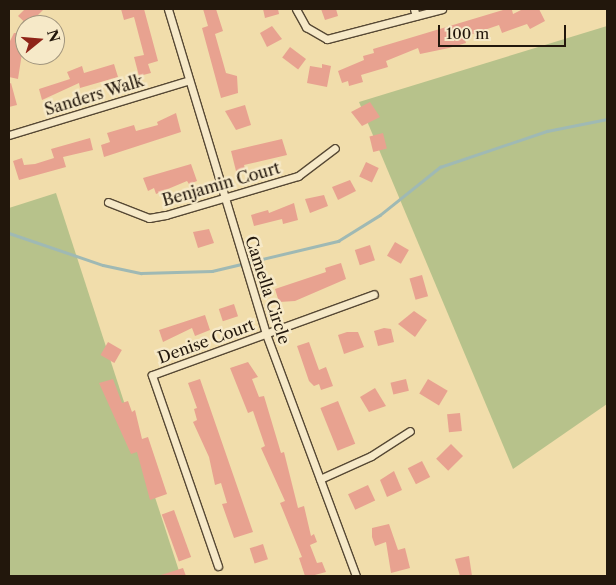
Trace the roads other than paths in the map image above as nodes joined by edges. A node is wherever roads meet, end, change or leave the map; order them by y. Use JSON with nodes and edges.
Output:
{"nodes":[{"id":1,"x":168,"y":9,"type":"edge"},
{"id":2,"x":296,"y":9,"type":"edge"},
{"id":3,"x":442,"y":9,"type":"edge"},
{"id":4,"x":415,"y":12,"type":"edge"},
{"id":5,"x":187,"y":81,"type":"junction"},
{"id":6,"x":9,"y":135,"type":"edge"},
{"id":7,"x":335,"y":148,"type":"dead end"},
{"id":8,"x":223,"y":198,"type":"junction"},
{"id":9,"x":108,"y":202,"type":"dead end"},
{"id":10,"x":374,"y":294,"type":"dead end"},
{"id":11,"x":266,"y":334,"type":"junction"},
{"id":12,"x":410,"y":431,"type":"dead end"},
{"id":13,"x":320,"y":479,"type":"junction"},
{"id":14,"x":218,"y":566,"type":"dead end"},
{"id":15,"x":356,"y":576,"type":"edge"}],
"edges":[{"from":1,"to":5,"type":"street","name":"Camella Circle"},
{"from":2,"to":4,"type":"street"},
{"from":3,"to":4,"type":"street"},
{"from":5,"to":6,"type":"street","name":"Sanders Walk"},
{"from":5,"to":8,"type":"street","name":"Camella Circle"},
{"from":7,"to":8,"type":"street","name":"Benjamin Court"},
{"from":8,"to":9,"type":"street","name":"Benjamin Court"},
{"from":8,"to":11,"type":"street","name":"Camella Circle"},
{"from":10,"to":11,"type":"street","name":"Denise Court"},
{"from":11,"to":13,"type":"street","name":"Camella Circle"},
{"from":11,"to":14,"type":"street","name":"Denise Court"},
{"from":12,"to":13,"type":"street"},
{"from":13,"to":15,"type":"street","name":"Camella Circle"}]}
